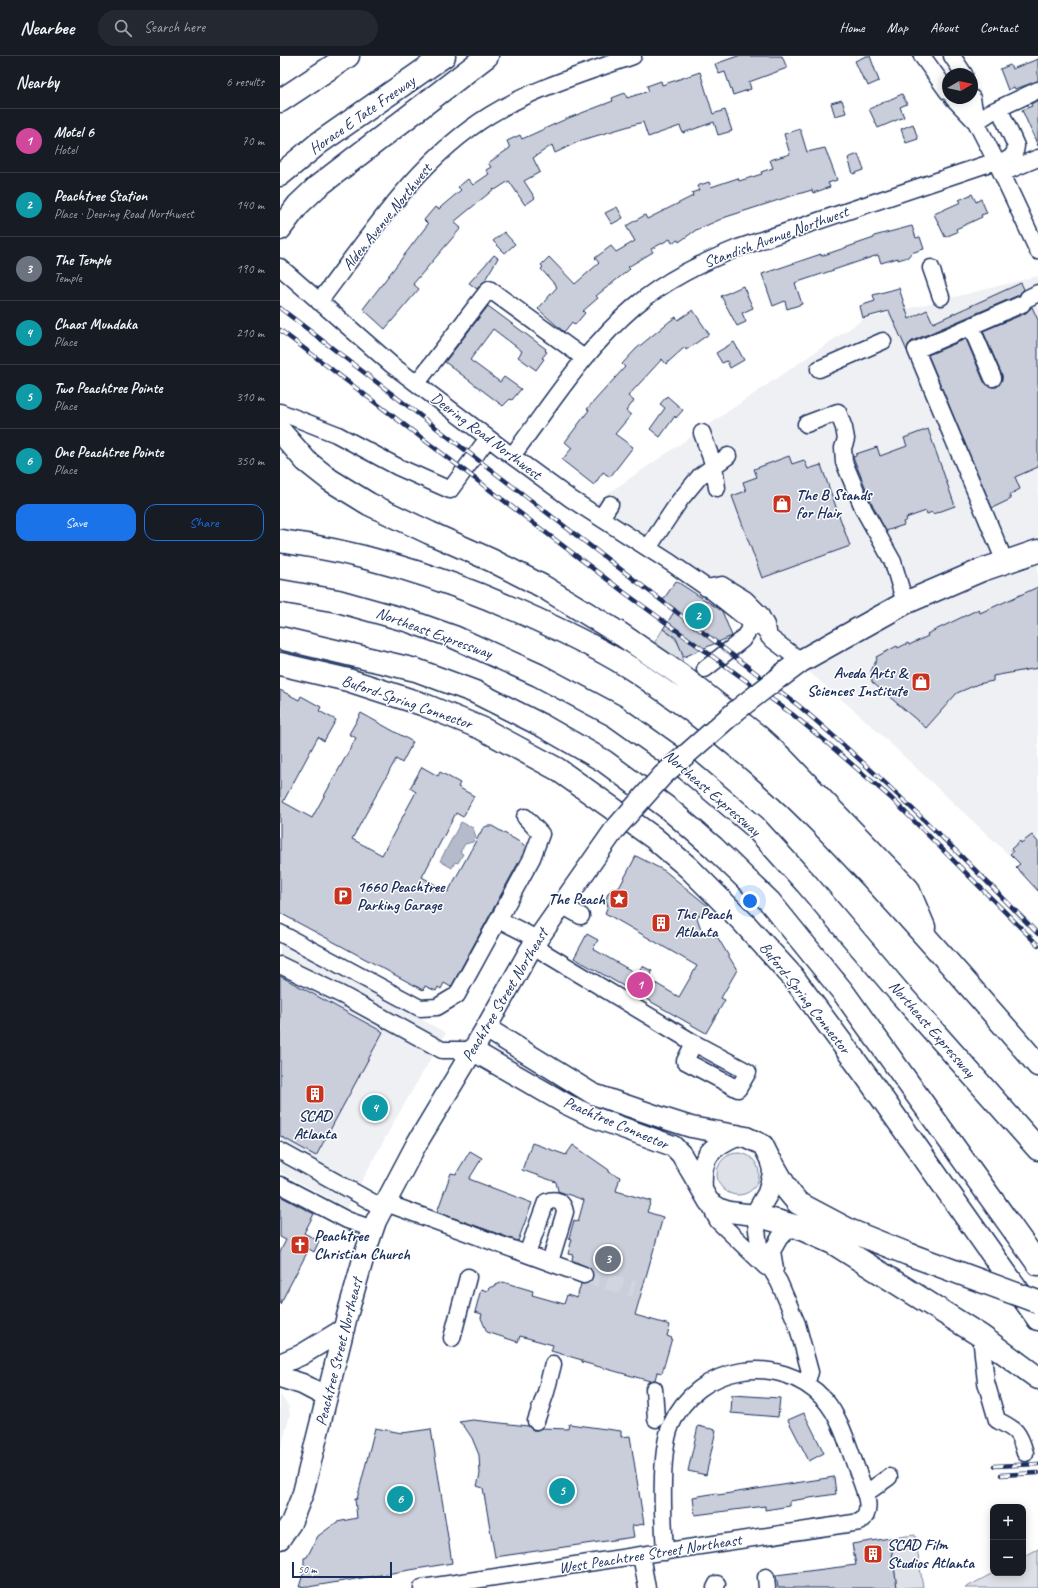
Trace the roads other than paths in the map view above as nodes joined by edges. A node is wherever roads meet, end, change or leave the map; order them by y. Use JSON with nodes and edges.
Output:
{"nodes":[{"id":1,"x":348,"y":56,"type":"edge"},
{"id":2,"x":444,"y":56,"type":"edge"},
{"id":3,"x":487,"y":56,"type":"edge"},
{"id":4,"x":633,"y":56,"type":"edge"},
{"id":5,"x":922,"y":56,"type":"edge"},
{"id":6,"x":952,"y":56,"type":"edge"},
{"id":7,"x":960,"y":68,"type":"edge"},
{"id":8,"x":328,"y":70,"type":"junction"},
{"id":9,"x":942,"y":84,"type":"edge"},
{"id":10,"x":1038,"y":90,"type":"edge"},
{"id":11,"x":280,"y":101,"type":"edge"},
{"id":12,"x":959,"y":104,"type":"edge"},
{"id":13,"x":973,"y":104,"type":"edge"},
{"id":14,"x":999,"y":108,"type":"junction"},
{"id":15,"x":280,"y":111,"type":"edge"},
{"id":16,"x":976,"y":122,"type":"junction"},
{"id":17,"x":1038,"y":158,"type":"edge"},
{"id":18,"x":999,"y":166,"type":"junction"},
{"id":19,"x":280,"y":174,"type":"edge"},
{"id":20,"x":280,"y":229,"type":"edge"},
{"id":21,"x":1038,"y":251,"type":"edge"},
{"id":22,"x":280,"y":267,"type":"edge"},
{"id":23,"x":931,"y":268,"type":"dead end"},
{"id":24,"x":940,"y":297,"type":"dead end"},
{"id":25,"x":1029,"y":298,"type":"edge"},
{"id":26,"x":319,"y":302,"type":"junction"},
{"id":27,"x":971,"y":327,"type":"junction"},
{"id":28,"x":883,"y":341,"type":"dead end"},
{"id":29,"x":584,"y":358,"type":"junction"},
{"id":30,"x":819,"y":369,"type":"dead end"},
{"id":31,"x":993,"y":378,"type":"dead end"},
{"id":32,"x":417,"y":384,"type":"junction"},
{"id":33,"x":280,"y":412,"type":"edge"},
{"id":34,"x":806,"y":424,"type":"dead end"},
{"id":35,"x":288,"y":425,"type":"edge"},
{"id":36,"x":702,"y":433,"type":"dead end"},
{"id":37,"x":488,"y":438,"type":"junction"},
{"id":38,"x":512,"y":456,"type":"junction"},
{"id":39,"x":728,"y":456,"type":"dead end"},
{"id":40,"x":714,"y":466,"type":"junction"},
{"id":41,"x":717,"y":488,"type":"dead end"},
{"id":42,"x":610,"y":504,"type":"dead end"},
{"id":43,"x":601,"y":518,"type":"junction"},
{"id":44,"x":285,"y":540,"type":"edge"},
{"id":45,"x":648,"y":548,"type":"junction"},
{"id":46,"x":1038,"y":551,"type":"edge"},
{"id":47,"x":1006,"y":562,"type":"junction"},
{"id":48,"x":706,"y":588,"type":"junction"},
{"id":49,"x":280,"y":592,"type":"edge"},
{"id":50,"x":905,"y":603,"type":"junction"},
{"id":51,"x":753,"y":624,"type":"junction"},
{"id":52,"x":768,"y":631,"type":"junction"},
{"id":53,"x":280,"y":638,"type":"edge"},
{"id":54,"x":801,"y":661,"type":"junction"},
{"id":55,"x":280,"y":664,"type":"edge"},
{"id":56,"x":705,"y":669,"type":"dead end"},
{"id":57,"x":781,"y":676,"type":"joint"},
{"id":58,"x":525,"y":817,"type":"dead end"},
{"id":59,"x":560,"y":904,"type":"junction"},
{"id":60,"x":581,"y":916,"type":"dead end"},
{"id":61,"x":498,"y":919,"type":"junction"},
{"id":62,"x":280,"y":933,"type":"edge"},
{"id":63,"x":930,"y":941,"type":"junction"},
{"id":64,"x":535,"y":942,"type":"junction"},
{"id":65,"x":280,"y":965,"type":"edge"},
{"id":66,"x":486,"y":1028,"type":"junction"},
{"id":67,"x":694,"y":1042,"type":"dead end"},
{"id":68,"x":472,"y":1050,"type":"junction"},
{"id":69,"x":1038,"y":1064,"type":"edge"},
{"id":70,"x":737,"y":1135,"type":"junction"},
{"id":71,"x":1038,"y":1149,"type":"edge"},
{"id":72,"x":280,"y":1151,"type":"edge"},
{"id":73,"x":772,"y":1163,"type":"junction"},
{"id":74,"x":280,"y":1185,"type":"edge"},
{"id":75,"x":704,"y":1194,"type":"junction"},
{"id":76,"x":384,"y":1206,"type":"junction"},
{"id":77,"x":756,"y":1215,"type":"junction"},
{"id":78,"x":794,"y":1226,"type":"junction"},
{"id":79,"x":373,"y":1229,"type":"junction"},
{"id":80,"x":527,"y":1254,"type":"junction"},
{"id":81,"x":550,"y":1262,"type":"junction"},
{"id":82,"x":1038,"y":1264,"type":"edge"},
{"id":83,"x":584,"y":1275,"type":"tunnel mouth"},
{"id":84,"x":468,"y":1277,"type":"dead end"},
{"id":85,"x":778,"y":1282,"type":"junction"},
{"id":86,"x":1038,"y":1302,"type":"edge"},
{"id":87,"x":1038,"y":1319,"type":"edge"},
{"id":88,"x":344,"y":1329,"type":"junction"},
{"id":89,"x":981,"y":1336,"type":"junction"},
{"id":90,"x":452,"y":1338,"type":"dead end"},
{"id":91,"x":280,"y":1364,"type":"edge"},
{"id":92,"x":553,"y":1364,"type":"dead end"},
{"id":93,"x":280,"y":1377,"type":"edge"},
{"id":94,"x":1038,"y":1378,"type":"edge"},
{"id":95,"x":806,"y":1384,"type":"junction"},
{"id":96,"x":654,"y":1389,"type":"dead end"},
{"id":97,"x":328,"y":1397,"type":"junction"},
{"id":98,"x":656,"y":1419,"type":"dead end"},
{"id":99,"x":536,"y":1421,"type":"dead end"},
{"id":100,"x":1025,"y":1453,"type":"dead end"},
{"id":101,"x":889,"y":1477,"type":"dead end"},
{"id":102,"x":866,"y":1501,"type":"junction"},
{"id":103,"x":280,"y":1538,"type":"edge"},
{"id":104,"x":665,"y":1552,"type":"junction"},
{"id":105,"x":640,"y":1555,"type":"junction"},
{"id":106,"x":422,"y":1588,"type":"edge"},
{"id":107,"x":647,"y":1588,"type":"edge"}],
"edges":[{"from":1,"to":8,"type":"highway"},
{"from":2,"to":19,"type":"highway","name":"Horace E Tate Freeway"},
{"from":3,"to":20,"type":"highway"},
{"from":4,"to":26,"type":"street","name":"Alden Avenue Northwest"},
{"from":5,"to":9,"type":"street"},
{"from":6,"to":7,"type":"street"},
{"from":8,"to":11,"type":"highway"},
{"from":8,"to":15,"type":"highway"},
{"from":10,"to":14,"type":"street"},
{"from":12,"to":16,"type":"street"},
{"from":13,"to":16,"type":"street"},
{"from":14,"to":16,"type":"street"},
{"from":14,"to":18,"type":"street"},
{"from":16,"to":18,"type":"street"},
{"from":17,"to":18,"type":"street"},
{"from":18,"to":21,"type":"street"},
{"from":18,"to":29,"type":"street","name":"Standish Avenue Northwest"},
{"from":22,"to":26,"type":"street","name":"Deering Road Northwest"},
{"from":23,"to":24,"type":"street"},
{"from":25,"to":27,"type":"street"},
{"from":26,"to":32,"type":"street","name":"Deering Road Northwest"},
{"from":27,"to":31,"type":"street"},
{"from":27,"to":47,"type":"street"},
{"from":28,"to":30,"type":"street"},
{"from":29,"to":32,"type":"street"},
{"from":29,"to":38,"type":"street","name":"Standish Avenue Northwest"},
{"from":32,"to":37,"type":"street","name":"Deering Road Northwest"},
{"from":33,"to":35,"type":"street"},
{"from":34,"to":50,"type":"street"},
{"from":35,"to":37,"type":"street"},
{"from":35,"to":63,"type":"highway"},
{"from":36,"to":40,"type":"street"},
{"from":37,"to":38,"type":"street","name":"Deering Road Northwest"},
{"from":38,"to":43,"type":"street","name":"Deering Road Northwest"},
{"from":39,"to":40,"type":"street"},
{"from":40,"to":41,"type":"street"},
{"from":40,"to":45,"type":"street"},
{"from":42,"to":43,"type":"street"},
{"from":43,"to":45,"type":"street","name":"Deering Road Northwest"},
{"from":44,"to":63,"type":"highway"},
{"from":45,"to":48,"type":"street","name":"Deering Road Northwest"},
{"from":46,"to":47,"type":"highway","name":"Peachtree Street Northeast"},
{"from":47,"to":50,"type":"highway","name":"Peachtree Street Northeast"},
{"from":48,"to":51,"type":"street","name":"Deering Road Northwest"},
{"from":48,"to":52,"type":"street","name":"Deering Road Northwest"},
{"from":49,"to":71,"type":"highway","name":"Northeast Expressway"},
{"from":50,"to":54,"type":"highway","name":"Peachtree Street Northeast"},
{"from":51,"to":52,"type":"street","name":"Deering Road Northwest"},
{"from":51,"to":56,"type":"street"},
{"from":52,"to":54,"type":"street","name":"Deering Road Northwest"},
{"from":53,"to":82,"type":"highway","name":"Buford-Spring Connector"},
{"from":54,"to":57,"type":"highway","name":"Peachtree Street Northeast"},
{"from":55,"to":87,"type":"highway","name":"Buford-Spring Connector"},
{"from":57,"to":59,"type":"main road","name":"Peachtree Street Northeast","bridge":true},
{"from":58,"to":61,"type":"street"},
{"from":59,"to":60,"type":"street"},
{"from":59,"to":64,"type":"main road","name":"Peachtree Street Northeast"},
{"from":61,"to":62,"type":"street"},
{"from":61,"to":64,"type":"street"},
{"from":63,"to":69,"type":"highway"},
{"from":64,"to":66,"type":"main road","name":"Peachtree Street Northeast"},
{"from":64,"to":67,"type":"street"},
{"from":65,"to":68,"type":"street"},
{"from":66,"to":68,"type":"main road","name":"Peachtree Street Northeast"},
{"from":66,"to":70,"type":"main road","name":"Peachtree Connector"},
{"from":68,"to":75,"type":"main road","name":"Peachtree Connector"},
{"from":68,"to":76,"type":"main road","name":"Peachtree Street Northeast"},
{"from":70,"to":73,"type":"main road","name":"Peachtree Connector"},
{"from":70,"to":75,"type":"main road"},
{"from":72,"to":76,"type":"street"},
{"from":73,"to":77,"type":"main road","name":"Peachtree Connector"},
{"from":73,"to":86,"type":"highway","bridge":true},
{"from":74,"to":79,"type":"street"},
{"from":75,"to":77,"type":"main road","name":"Peachtree Connector"},
{"from":75,"to":85,"type":"street"},
{"from":76,"to":79,"type":"main road","name":"Peachtree Street Northeast"},
{"from":76,"to":80,"type":"street"},
{"from":77,"to":78,"type":"highway"},
{"from":77,"to":85,"type":"street"},
{"from":78,"to":85,"type":"street"},
{"from":78,"to":89,"type":"highway"},
{"from":79,"to":88,"type":"main road","name":"Peachtree Street Northeast"},
{"from":80,"to":81,"type":"street"},
{"from":80,"to":81,"type":"street"},
{"from":81,"to":83,"type":"street"},
{"from":84,"to":90,"type":"street"},
{"from":85,"to":95,"type":"street"},
{"from":88,"to":91,"type":"main road"},
{"from":88,"to":97,"type":"main road","name":"Peachtree Street Northeast"},
{"from":89,"to":94,"type":"highway"},
{"from":89,"to":100,"type":"street"},
{"from":92,"to":99,"type":"street"},
{"from":93,"to":97,"type":"main road"},
{"from":95,"to":102,"type":"street"},
{"from":95,"to":104,"type":"street"},
{"from":96,"to":98,"type":"street"},
{"from":97,"to":103,"type":"main road","name":"Peachtree Street Northeast"},
{"from":101,"to":102,"type":"street"},
{"from":102,"to":104,"type":"street","name":"West Peachtree Street Northeast"},
{"from":104,"to":105,"type":"street","name":"West Peachtree Street Northeast"},
{"from":105,"to":106,"type":"street","name":"West Peachtree Street Northeast"},
{"from":105,"to":107,"type":"street"}]}
